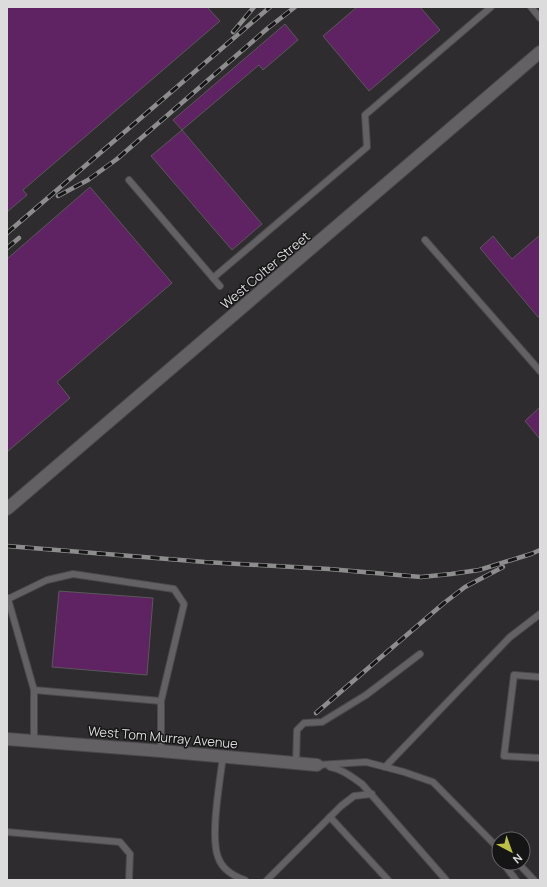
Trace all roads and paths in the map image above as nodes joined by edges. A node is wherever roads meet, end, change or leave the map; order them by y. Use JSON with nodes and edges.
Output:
{"nodes":[{"id":1,"x":491,"y":7,"type":"edge"},
{"id":2,"x":531,"y":7,"type":"edge"},
{"id":3,"x":540,"y":18,"type":"edge"},
{"id":4,"x":540,"y":52,"type":"edge"},
{"id":5,"x":129,"y":180,"type":"dead end"},
{"id":6,"x":425,"y":240,"type":"dead end"},
{"id":7,"x":213,"y":278,"type":"junction"},
{"id":8,"x":220,"y":286,"type":"dead end"},
{"id":9,"x":540,"y":371,"type":"edge"},
{"id":10,"x":7,"y":509,"type":"edge"},
{"id":11,"x":8,"y":599,"type":"edge"},
{"id":12,"x":540,"y":614,"type":"edge"},
{"id":13,"x":420,"y":654,"type":"dead end"},
{"id":14,"x":540,"y":677,"type":"edge"},
{"id":15,"x":34,"y":690,"type":"junction"},
{"id":16,"x":161,"y":701,"type":"junction"},
{"id":17,"x":7,"y":739,"type":"edge"},
{"id":18,"x":34,"y":741,"type":"junction"},
{"id":19,"x":161,"y":751,"type":"junction"},
{"id":20,"x":222,"y":756,"type":"junction"},
{"id":21,"x":540,"y":758,"type":"edge"},
{"id":22,"x":296,"y":763,"type":"junction"},
{"id":23,"x":317,"y":765,"type":"junction"},
{"id":24,"x":385,"y":767,"type":"junction"},
{"id":25,"x":372,"y":794,"type":"junction"},
{"id":26,"x":330,"y":817,"type":"junction"},
{"id":27,"x":7,"y":832,"type":"edge"},
{"id":28,"x":491,"y":841,"type":"edge"},
{"id":29,"x":509,"y":871,"type":"edge"},
{"id":30,"x":526,"y":871,"type":"edge"},
{"id":31,"x":129,"y":880,"type":"edge"},
{"id":32,"x":245,"y":880,"type":"edge"},
{"id":33,"x":267,"y":880,"type":"edge"},
{"id":34,"x":388,"y":880,"type":"edge"},
{"id":35,"x":446,"y":880,"type":"edge"},
{"id":36,"x":516,"y":880,"type":"edge"},
{"id":37,"x":534,"y":880,"type":"edge"}],
"edges":[{"from":1,"to":7,"type":"lane"},
{"from":2,"to":3,"type":"lane"},
{"from":4,"to":10,"type":"street","name":"West Colter Street"},
{"from":5,"to":7,"type":"lane"},
{"from":6,"to":9,"type":"lane"},
{"from":7,"to":8,"type":"lane"},
{"from":11,"to":15,"type":"lane"},
{"from":11,"to":16,"type":"lane"},
{"from":12,"to":24,"type":"lane"},
{"from":13,"to":22,"type":"lane"},
{"from":14,"to":21,"type":"lane"},
{"from":15,"to":16,"type":"lane"},
{"from":15,"to":18,"type":"lane"},
{"from":16,"to":19,"type":"lane"},
{"from":17,"to":18,"type":"street","name":"West Tom Murray Avenue"},
{"from":18,"to":19,"type":"street","name":"West Tom Murray Avenue"},
{"from":19,"to":20,"type":"street","name":"West Tom Murray Avenue"},
{"from":20,"to":22,"type":"street","name":"West Tom Murray Avenue"},
{"from":20,"to":32,"type":"lane"},
{"from":22,"to":23,"type":"street","name":"West Tom Murray Avenue"},
{"from":23,"to":24,"type":"lane"},
{"from":23,"to":25,"type":"lane"},
{"from":24,"to":28,"type":"lane"},
{"from":25,"to":26,"type":"lane"},
{"from":25,"to":35,"type":"lane"},
{"from":26,"to":33,"type":"lane"},
{"from":26,"to":34,"type":"lane"},
{"from":27,"to":31,"type":"lane"},
{"from":29,"to":36,"type":"lane"},
{"from":30,"to":37,"type":"lane"}]}
